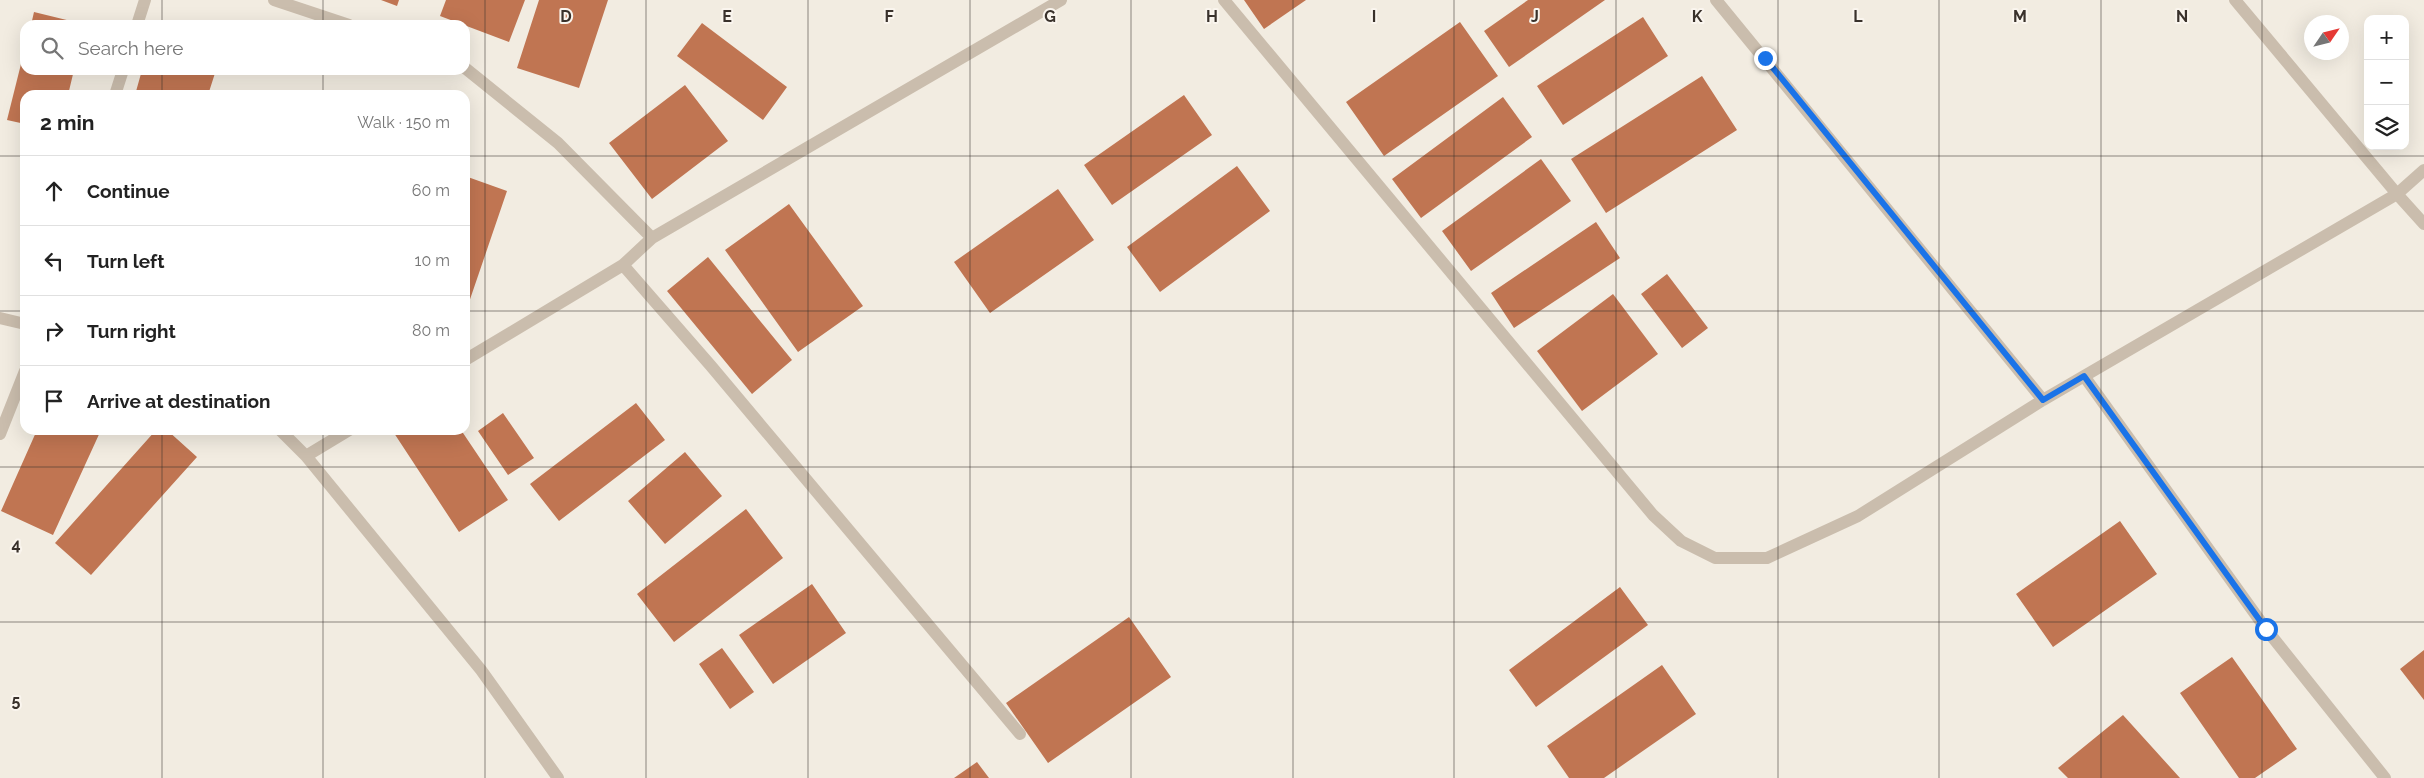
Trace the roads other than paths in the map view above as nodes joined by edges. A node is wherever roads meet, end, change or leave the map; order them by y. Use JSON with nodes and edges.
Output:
{"nodes":[{"id":1,"x":145,"y":0,"type":"edge"},
{"id":2,"x":274,"y":0,"type":"edge"},
{"id":3,"x":1061,"y":0,"type":"edge"},
{"id":4,"x":1224,"y":0,"type":"edge"},
{"id":5,"x":1716,"y":0,"type":"edge"},
{"id":6,"x":2235,"y":0,"type":"edge"},
{"id":7,"x":139,"y":20,"type":"edge"},
{"id":8,"x":334,"y":20,"type":"edge"},
{"id":9,"x":470,"y":72,"type":"edge"},
{"id":10,"x":121,"y":75,"type":"edge"},
{"id":11,"x":117,"y":90,"type":"edge"},
{"id":12,"x":2424,"y":170,"type":"edge"},
{"id":13,"x":2397,"y":194,"type":"junction"},
{"id":14,"x":2424,"y":224,"type":"edge"},
{"id":15,"x":652,"y":238,"type":"junction"},
{"id":16,"x":623,"y":264,"type":"junction"},
{"id":17,"x":0,"y":318,"type":"edge"},
{"id":18,"x":20,"y":323,"type":"edge"},
{"id":19,"x":470,"y":357,"type":"edge"},
{"id":20,"x":2084,"y":376,"type":"junction"},
{"id":21,"x":20,"y":384,"type":"edge"},
{"id":22,"x":2043,"y":400,"type":"junction"},
{"id":23,"x":0,"y":434,"type":"edge"},
{"id":24,"x":285,"y":435,"type":"edge"},
{"id":25,"x":341,"y":435,"type":"edge"},
{"id":26,"x":306,"y":456,"type":"junction"},
{"id":27,"x":1020,"y":734,"type":"dead end"},
{"id":28,"x":558,"y":778,"type":"edge"},
{"id":29,"x":2385,"y":778,"type":"edge"}],
"edges":[{"from":1,"to":7,"type":"street"},
{"from":2,"to":8,"type":"street"},
{"from":3,"to":15,"type":"street"},
{"from":4,"to":22,"type":"street"},
{"from":5,"to":22,"type":"street"},
{"from":6,"to":13,"type":"street"},
{"from":9,"to":15,"type":"street"},
{"from":10,"to":11,"type":"street"},
{"from":12,"to":13,"type":"street"},
{"from":13,"to":14,"type":"street"},
{"from":13,"to":20,"type":"street"},
{"from":15,"to":16,"type":"street"},
{"from":16,"to":19,"type":"street"},
{"from":16,"to":27,"type":"street"},
{"from":17,"to":18,"type":"street"},
{"from":20,"to":22,"type":"street"},
{"from":20,"to":29,"type":"street"},
{"from":21,"to":23,"type":"street"},
{"from":24,"to":26,"type":"street"},
{"from":25,"to":26,"type":"street"},
{"from":26,"to":28,"type":"street"}]}
